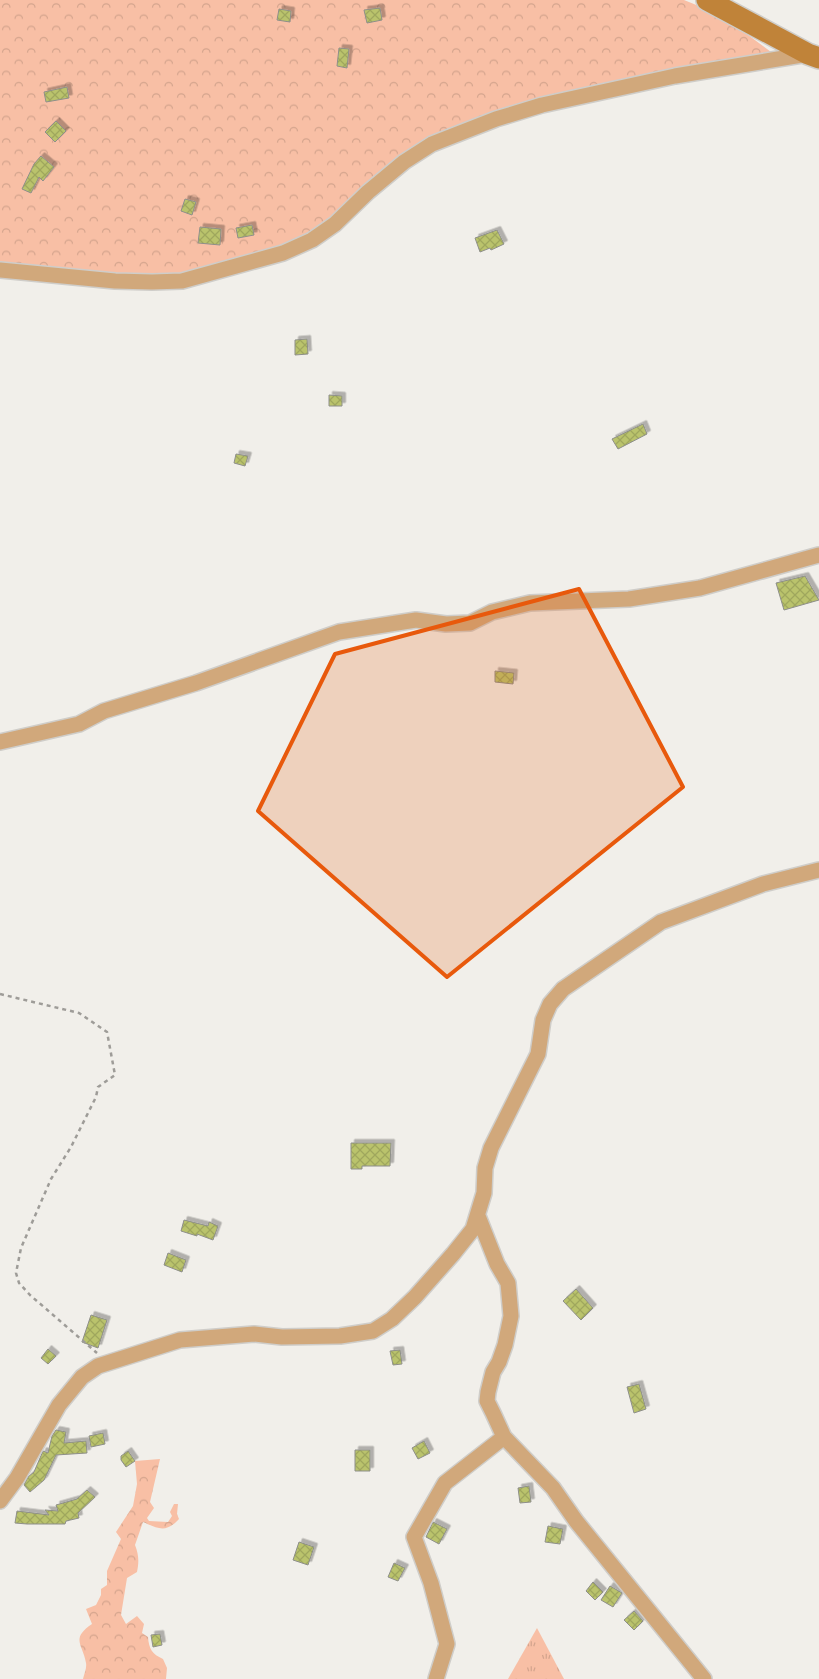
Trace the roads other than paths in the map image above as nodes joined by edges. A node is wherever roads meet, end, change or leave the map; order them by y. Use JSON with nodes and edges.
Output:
{"nodes":[{"id":1,"x":707,"y":0,"type":"edge"},
{"id":2,"x":814,"y":56,"type":"edge"},
{"id":3,"x":0,"y":270,"type":"edge"},
{"id":4,"x":819,"y":554,"type":"edge"},
{"id":5,"x":0,"y":742,"type":"edge"},
{"id":6,"x":819,"y":870,"type":"edge"},
{"id":7,"x":478,"y":1216,"type":"junction"},
{"id":8,"x":504,"y":1437,"type":"junction"},
{"id":9,"x":0,"y":1501,"type":"edge"},
{"id":10,"x":436,"y":1679,"type":"edge"},
{"id":11,"x":704,"y":1679,"type":"edge"}],
"edges":[{"from":1,"to":2,"type":"street"},
{"from":2,"to":3,"type":"street"},
{"from":4,"to":5,"type":"street"},
{"from":6,"to":7,"type":"street"},
{"from":7,"to":8,"type":"street"},
{"from":7,"to":9,"type":"street"},
{"from":8,"to":10,"type":"street"},
{"from":8,"to":11,"type":"street"}]}
